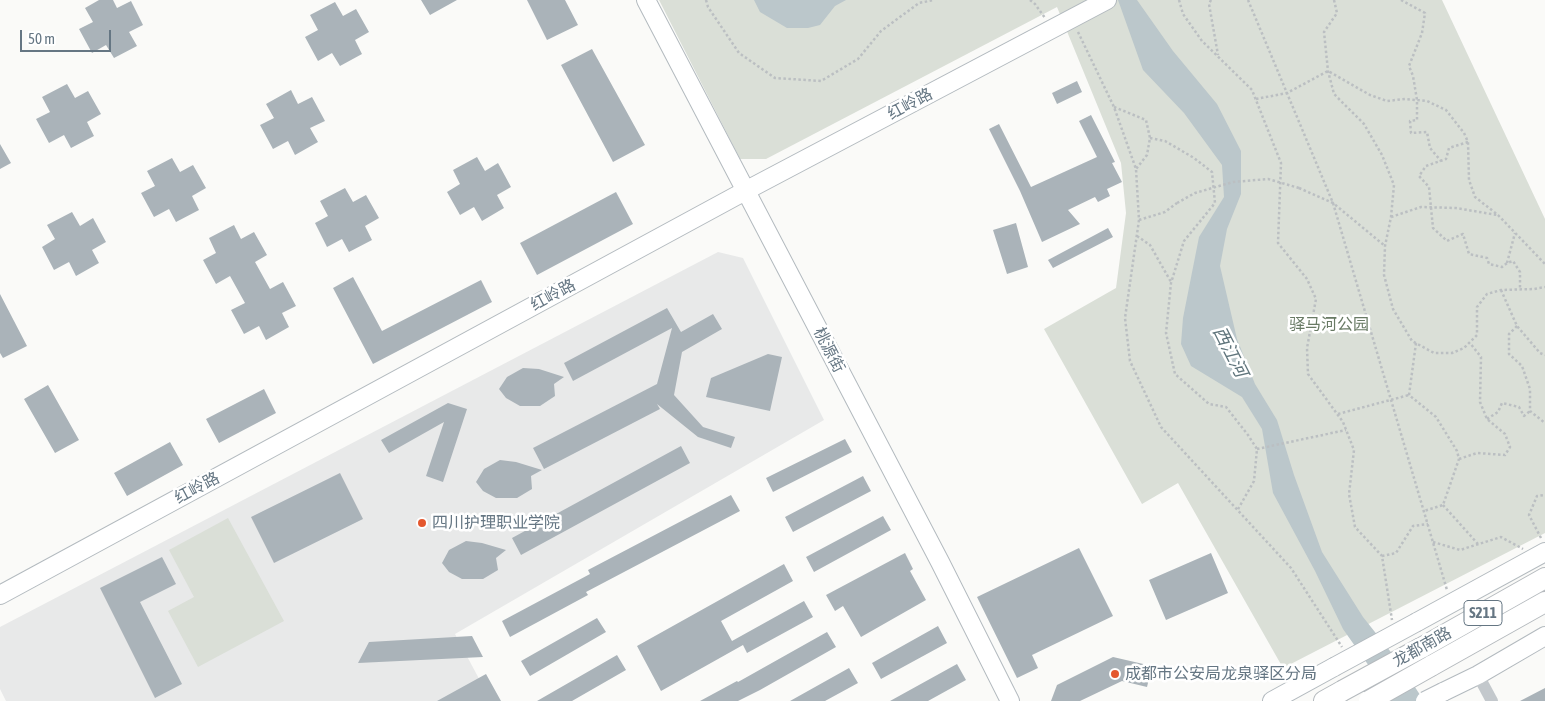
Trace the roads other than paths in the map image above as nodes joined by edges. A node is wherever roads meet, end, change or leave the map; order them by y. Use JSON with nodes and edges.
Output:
{"nodes":[{"id":1,"x":646,"y":0,"type":"edge"},
{"id":2,"x":1105,"y":1,"type":"edge"},
{"id":3,"x":747,"y":190,"type":"junction"},
{"id":4,"x":1544,"y":546,"type":"edge"},
{"id":5,"x":1545,"y":578,"type":"edge"},
{"id":6,"x":0,"y":595,"type":"edge"},
{"id":7,"x":1545,"y":602,"type":"edge"},
{"id":8,"x":1545,"y":636,"type":"edge"},
{"id":9,"x":1478,"y":676,"type":"junction"},
{"id":10,"x":1010,"y":701,"type":"edge"},
{"id":11,"x":1272,"y":701,"type":"edge"},
{"id":12,"x":1324,"y":701,"type":"edge"},
{"id":13,"x":1369,"y":701,"type":"edge"},
{"id":14,"x":1425,"y":701,"type":"edge"},
{"id":15,"x":1492,"y":701,"type":"edge"}],
"edges":[{"from":1,"to":3,"type":"street","name":"桃源街"},
{"from":2,"to":3,"type":"street","name":"红岭路"},
{"from":3,"to":6,"type":"street","name":"红岭路"},
{"from":3,"to":10,"type":"street","name":"桃源街"},
{"from":4,"to":11,"type":"street","bridge":true},
{"from":5,"to":12,"type":"main road","name":"龙都南路","number":"S211","bridge":true},
{"from":7,"to":13,"type":"main road","name":"龙都南路","number":"S211","bridge":true},
{"from":8,"to":9,"type":"street"},
{"from":9,"to":14,"type":"street","bridge":true},
{"from":9,"to":15,"type":"street"}]}
